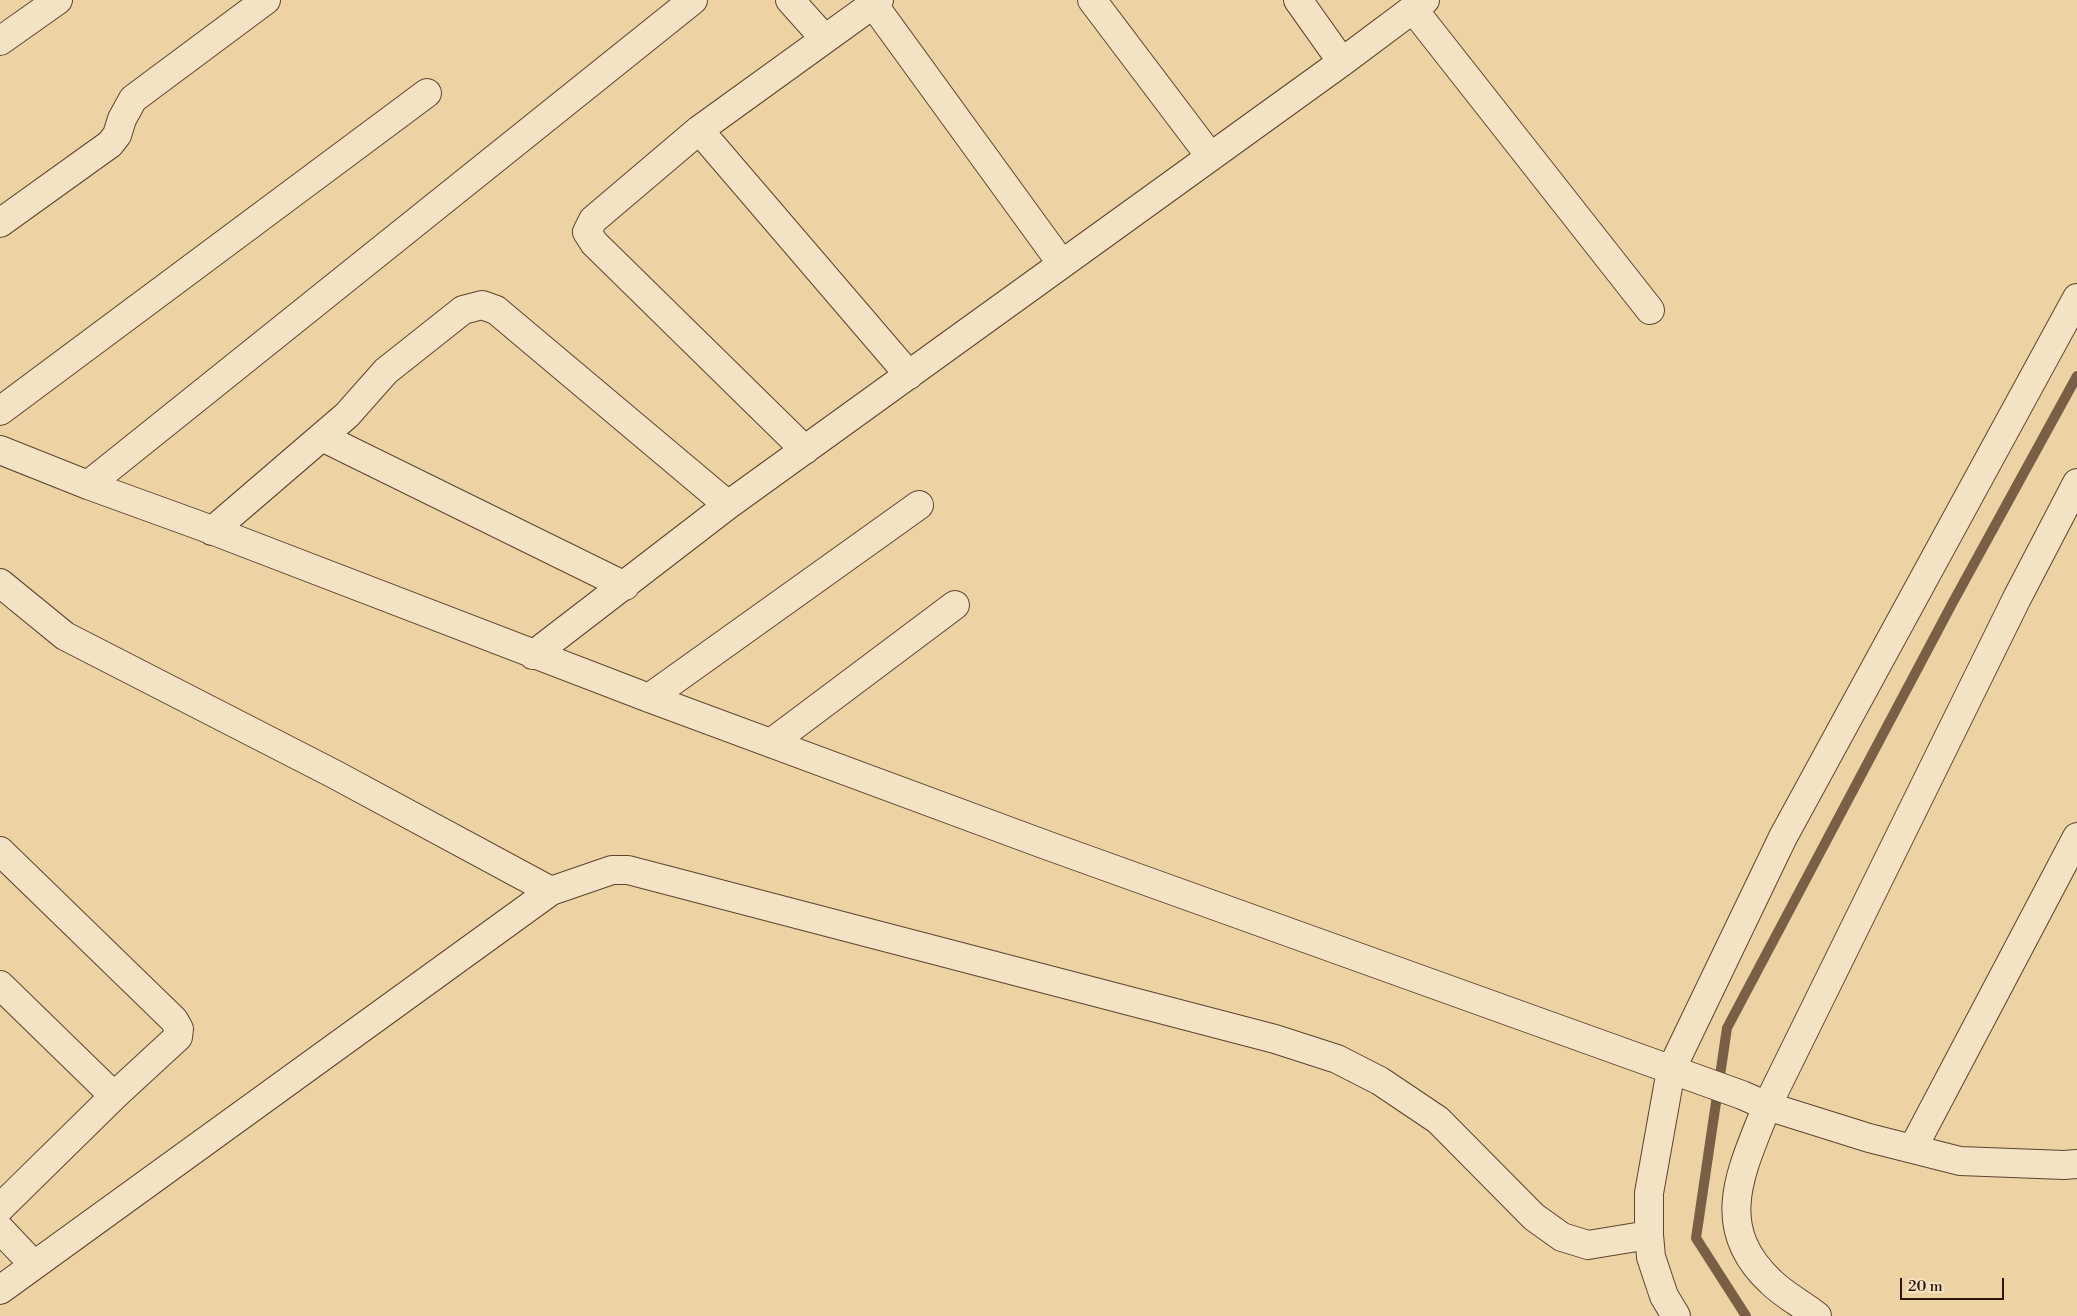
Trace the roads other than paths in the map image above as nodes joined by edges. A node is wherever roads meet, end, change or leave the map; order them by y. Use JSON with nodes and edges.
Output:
{"nodes":[{"id":1,"x":58,"y":0,"type":"edge"},
{"id":2,"x":266,"y":0,"type":"edge"},
{"id":3,"x":693,"y":0,"type":"edge"},
{"id":4,"x":790,"y":0,"type":"edge"},
{"id":5,"x":1092,"y":0,"type":"edge"},
{"id":6,"x":1298,"y":0,"type":"edge"},
{"id":7,"x":876,"y":2,"type":"edge"},
{"id":8,"x":1419,"y":5,"type":"edge"},
{"id":9,"x":824,"y":38,"type":"junction"},
{"id":10,"x":0,"y":41,"type":"edge"},
{"id":11,"x":1342,"y":62,"type":"junction"},
{"id":12,"x":427,"y":93,"type":"dead end"},
{"id":13,"x":699,"y":130,"type":"junction"},
{"id":14,"x":1210,"y":156,"type":"junction"},
{"id":15,"x":0,"y":224,"type":"edge"},
{"id":16,"x":1062,"y":264,"type":"junction"},
{"id":17,"x":2077,"y":298,"type":"edge"},
{"id":18,"x":1650,"y":310,"type":"dead end"},
{"id":19,"x":909,"y":376,"type":"junction"},
{"id":20,"x":0,"y":411,"type":"edge"},
{"id":21,"x":322,"y":437,"type":"junction"},
{"id":22,"x":0,"y":450,"type":"edge"},
{"id":23,"x":805,"y":450,"type":"junction"},
{"id":24,"x":2077,"y":483,"type":"edge"},
{"id":25,"x":88,"y":485,"type":"junction"},
{"id":26,"x":728,"y":505,"type":"junction"},
{"id":27,"x":919,"y":505,"type":"dead end"},
{"id":28,"x":2068,"y":524,"type":"edge"},
{"id":29,"x":212,"y":531,"type":"junction"},
{"id":30,"x":0,"y":583,"type":"edge"},
{"id":31,"x":625,"y":586,"type":"junction"},
{"id":32,"x":955,"y":606,"type":"dead end"},
{"id":33,"x":533,"y":655,"type":"junction"},
{"id":34,"x":649,"y":698,"type":"junction"},
{"id":35,"x":771,"y":743,"type":"junction"},
{"id":36,"x":2077,"y":837,"type":"edge"},
{"id":37,"x":0,"y":851,"type":"edge"},
{"id":38,"x":551,"y":891,"type":"junction"},
{"id":39,"x":0,"y":985,"type":"edge"},
{"id":40,"x":1674,"y":1071,"type":"junction"},
{"id":41,"x":114,"y":1096,"type":"junction"},
{"id":42,"x":1767,"y":1106,"type":"junction"},
{"id":43,"x":1913,"y":1148,"type":"junction"},
{"id":44,"x":2077,"y":1164,"type":"edge"},
{"id":45,"x":0,"y":1208,"type":"edge"},
{"id":46,"x":0,"y":1229,"type":"edge"},
{"id":47,"x":1649,"y":1235,"type":"junction"},
{"id":48,"x":34,"y":1265,"type":"junction"},
{"id":49,"x":0,"y":1290,"type":"edge"},
{"id":50,"x":1676,"y":1316,"type":"edge"},
{"id":51,"x":1817,"y":1316,"type":"edge"}],
"edges":[{"from":1,"to":10,"type":"street"},
{"from":2,"to":15,"type":"street"},
{"from":3,"to":25,"type":"street"},
{"from":4,"to":9,"type":"street"},
{"from":5,"to":14,"type":"street"},
{"from":6,"to":11,"type":"street"},
{"from":7,"to":9,"type":"street"},
{"from":7,"to":16,"type":"street"},
{"from":8,"to":11,"type":"street"},
{"from":8,"to":18,"type":"street"},
{"from":9,"to":13,"type":"street"},
{"from":11,"to":14,"type":"street"},
{"from":12,"to":20,"type":"street"},
{"from":13,"to":19,"type":"street"},
{"from":13,"to":23,"type":"street"},
{"from":14,"to":16,"type":"street"},
{"from":16,"to":19,"type":"street"},
{"from":17,"to":40,"type":"street"},
{"from":19,"to":23,"type":"street"},
{"from":21,"to":26,"type":"street"},
{"from":21,"to":29,"type":"street"},
{"from":21,"to":31,"type":"street"},
{"from":22,"to":25,"type":"street"},
{"from":23,"to":26,"type":"street"},
{"from":24,"to":28,"type":"street"},
{"from":25,"to":29,"type":"street"},
{"from":26,"to":31,"type":"street"},
{"from":27,"to":34,"type":"street"},
{"from":28,"to":42,"type":"street"},
{"from":29,"to":33,"type":"street"},
{"from":30,"to":38,"type":"street"},
{"from":31,"to":33,"type":"street"},
{"from":32,"to":35,"type":"street"},
{"from":33,"to":34,"type":"street"},
{"from":34,"to":35,"type":"street"},
{"from":35,"to":40,"type":"street"},
{"from":36,"to":43,"type":"street"},
{"from":37,"to":41,"type":"street"},
{"from":38,"to":47,"type":"street"},
{"from":38,"to":48,"type":"street"},
{"from":39,"to":41,"type":"street"},
{"from":40,"to":42,"type":"street"},
{"from":40,"to":47,"type":"street"},
{"from":41,"to":45,"type":"street"},
{"from":42,"to":43,"type":"street"},
{"from":42,"to":51,"type":"street"},
{"from":43,"to":44,"type":"street"},
{"from":46,"to":48,"type":"street"},
{"from":47,"to":50,"type":"street"},
{"from":48,"to":49,"type":"street"}]}
